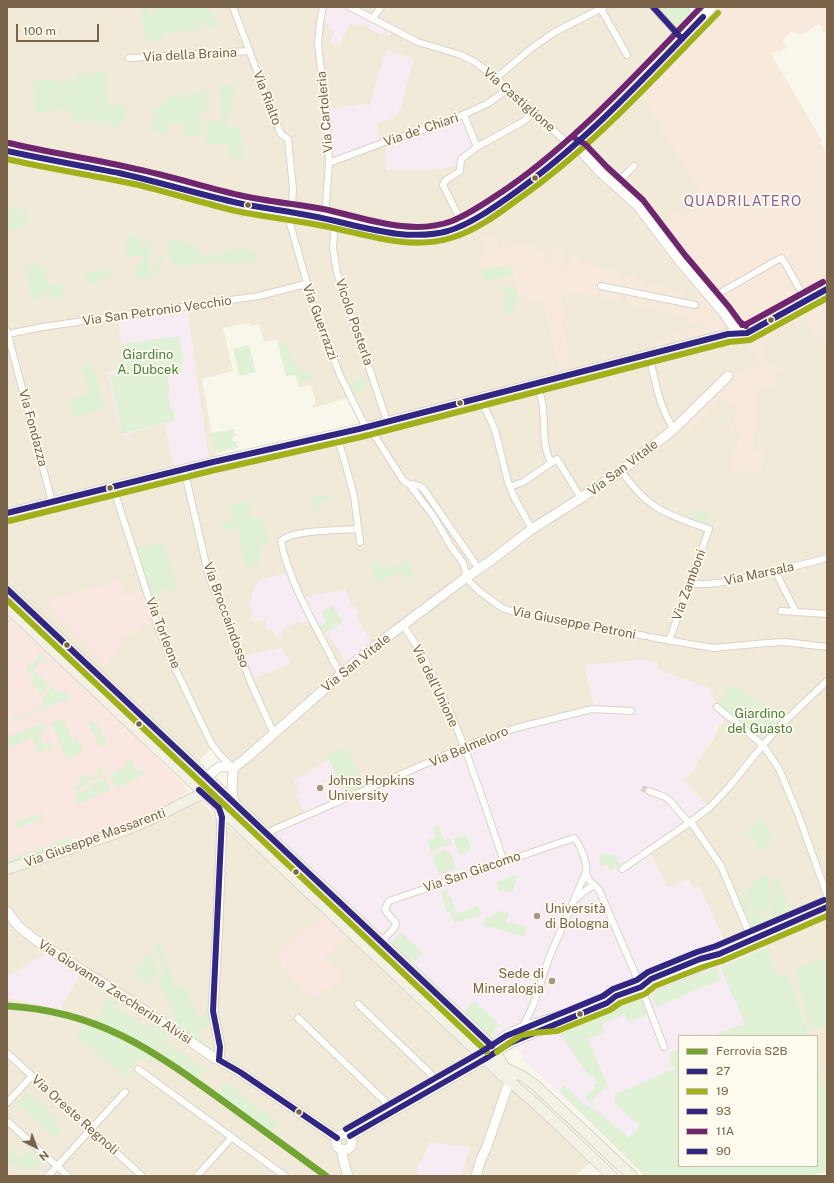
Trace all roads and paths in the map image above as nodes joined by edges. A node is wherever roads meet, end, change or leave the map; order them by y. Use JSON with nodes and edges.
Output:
{"nodes":[{"id":1,"x":233,"y":7,"type":"edge"},
{"id":2,"x":324,"y":7,"type":"edge"},
{"id":3,"x":350,"y":7,"type":"edge"},
{"id":4,"x":381,"y":7,"type":"edge"},
{"id":5,"x":653,"y":7,"type":"edge"},
{"id":6,"x":693,"y":7,"type":"edge"},
{"id":7,"x":712,"y":7,"type":"edge"},
{"id":8,"x":603,"y":8,"type":"edge"},
{"id":9,"x":703,"y":17,"type":"junction"},
{"id":10,"x":373,"y":18,"type":"junction"},
{"id":11,"x":682,"y":38,"type":"junction"},
{"id":12,"x":250,"y":52,"type":"junction"},
{"id":13,"x":626,"y":55,"type":"dead end"},
{"id":14,"x":129,"y":58,"type":"dead end"},
{"id":15,"x":496,"y":78,"type":"junction"},
{"id":16,"x":508,"y":89,"type":"junction"},
{"id":17,"x":534,"y":113,"type":"junction"},
{"id":18,"x":464,"y":115,"type":"junction"},
{"id":19,"x":572,"y":146,"type":"junction"},
{"id":20,"x":477,"y":147,"type":"junction"},
{"id":21,"x":7,"y":151,"type":"edge"},
{"id":22,"x":330,"y":163,"type":"junction"},
{"id":23,"x":634,"y":166,"type":"dead end"},
{"id":24,"x":617,"y":186,"type":"junction"},
{"id":25,"x":290,"y":212,"type":"junction"},
{"id":26,"x":325,"y":218,"type":"junction"},
{"id":27,"x":335,"y":220,"type":"junction"},
{"id":28,"x":463,"y":225,"type":"junction"},
{"id":29,"x":306,"y":284,"type":"junction"},
{"id":30,"x":601,"y":286,"type":"dead end"},
{"id":31,"x":827,"y":289,"type":"edge"},
{"id":32,"x":711,"y":298,"type":"junction"},
{"id":33,"x":806,"y":300,"type":"junction"},
{"id":34,"x":695,"y":305,"type":"dead end"},
{"id":35,"x":742,"y":333,"type":"junction"},
{"id":36,"x":8,"y":336,"type":"edge"},
{"id":37,"x":649,"y":354,"type":"junction"},
{"id":38,"x":728,"y":376,"type":"dead end"},
{"id":39,"x":537,"y":383,"type":"junction"},
{"id":40,"x":480,"y":397,"type":"junction"},
{"id":41,"x":387,"y":421,"type":"junction"},
{"id":42,"x":367,"y":427,"type":"junction"},
{"id":43,"x":674,"y":429,"type":"junction"},
{"id":44,"x":336,"y":434,"type":"junction"},
{"id":45,"x":551,"y":462,"type":"junction"},
{"id":46,"x":184,"y":469,"type":"junction"},
{"id":47,"x":621,"y":471,"type":"junction"},
{"id":48,"x":409,"y":484,"type":"junction"},
{"id":49,"x":113,"y":487,"type":"junction"},
{"id":50,"x":510,"y":487,"type":"junction"},
{"id":51,"x":581,"y":498,"type":"junction"},
{"id":52,"x":52,"y":502,"type":"junction"},
{"id":53,"x":7,"y":513,"type":"edge"},
{"id":54,"x":357,"y":529,"type":"junction"},
{"id":55,"x":532,"y":529,"type":"junction"},
{"id":56,"x":458,"y":539,"type":"junction"},
{"id":57,"x":360,"y":542,"type":"dead end"},
{"id":58,"x":450,"y":545,"type":"junction"},
{"id":59,"x":827,"y":558,"type":"edge"},
{"id":60,"x":485,"y":565,"type":"junction"},
{"id":61,"x":775,"y":571,"type":"junction"},
{"id":62,"x":467,"y":577,"type":"junction"},
{"id":63,"x":689,"y":583,"type":"junction"},
{"id":64,"x":7,"y":589,"type":"edge"},
{"id":65,"x":7,"y":607,"type":"edge"},
{"id":66,"x":781,"y":611,"type":"dead end"},
{"id":67,"x":796,"y":612,"type":"junction"},
{"id":68,"x":827,"y":614,"type":"edge"},
{"id":69,"x":403,"y":625,"type":"junction"},
{"id":70,"x":669,"y":640,"type":"junction"},
{"id":71,"x":827,"y":647,"type":"edge"},
{"id":72,"x":341,"y":674,"type":"junction"},
{"id":73,"x":827,"y":683,"type":"edge"},
{"id":74,"x":717,"y":707,"type":"dead end"},
{"id":75,"x":632,"y":711,"type":"dead end"},
{"id":76,"x":274,"y":734,"type":"junction"},
{"id":77,"x":763,"y":745,"type":"junction"},
{"id":78,"x":464,"y":748,"type":"junction"},
{"id":79,"x":232,"y":770,"type":"junction"},
{"id":80,"x":207,"y":778,"type":"junction"},
{"id":81,"x":218,"y":788,"type":"junction"},
{"id":82,"x":649,"y":791,"type":"tunnel mouth"},
{"id":83,"x":203,"y":793,"type":"junction"},
{"id":84,"x":234,"y":803,"type":"junction"},
{"id":85,"x":219,"y":808,"type":"junction"},
{"id":86,"x":690,"y":823,"type":"junction"},
{"id":87,"x":238,"y":826,"type":"junction"},
{"id":88,"x":266,"y":833,"type":"junction"},
{"id":89,"x":221,"y":837,"type":"junction"},
{"id":90,"x":504,"y":862,"type":"junction"},
{"id":91,"x":622,"y":869,"type":"dead end"},
{"id":92,"x":7,"y":870,"type":"edge"},
{"id":93,"x":587,"y":870,"type":"junction"},
{"id":94,"x":594,"y":885,"type":"junction"},
{"id":95,"x":827,"y":895,"type":"edge"},
{"id":96,"x":574,"y":902,"type":"junction"},
{"id":97,"x":827,"y":907,"type":"edge"},
{"id":98,"x":7,"y":911,"type":"edge"},
{"id":99,"x":752,"y":940,"type":"junction"},
{"id":100,"x":381,"y":942,"type":"junction"},
{"id":101,"x":372,"y":952,"type":"junction"},
{"id":102,"x":641,"y":987,"type":"junction"},
{"id":103,"x":358,"y":1004,"type":"dead end"},
{"id":104,"x":298,"y":1018,"type":"dead end"},
{"id":105,"x":553,"y":1021,"type":"junction"},
{"id":106,"x":527,"y":1026,"type":"junction"},
{"id":107,"x":516,"y":1041,"type":"junction"},
{"id":108,"x":220,"y":1047,"type":"junction"},
{"id":109,"x":664,"y":1047,"type":"dead end"},
{"id":110,"x":494,"y":1049,"type":"junction"},
{"id":111,"x":7,"y":1053,"type":"edge"},
{"id":112,"x":485,"y":1059,"type":"junction"},
{"id":113,"x":219,"y":1060,"type":"junction"},
{"id":114,"x":230,"y":1066,"type":"junction"},
{"id":115,"x":505,"y":1068,"type":"junction"},
{"id":116,"x":138,"y":1069,"type":"dead end"},
{"id":117,"x":517,"y":1074,"type":"junction"},
{"id":118,"x":32,"y":1076,"type":"junction"},
{"id":119,"x":509,"y":1082,"type":"junction"},
{"id":120,"x":440,"y":1085,"type":"junction"},
{"id":121,"x":125,"y":1092,"type":"dead end"},
{"id":122,"x":7,"y":1103,"type":"edge"},
{"id":123,"x":395,"y":1111,"type":"junction"},
{"id":124,"x":7,"y":1121,"type":"edge"},
{"id":125,"x":91,"y":1129,"type":"junction"},
{"id":126,"x":350,"y":1136,"type":"junction"},
{"id":127,"x":232,"y":1137,"type":"junction"},
{"id":128,"x":338,"y":1138,"type":"junction"},
{"id":129,"x":342,"y":1149,"type":"junction"},
{"id":130,"x":610,"y":1155,"type":"junction"},
{"id":131,"x":57,"y":1166,"type":"junction"},
{"id":132,"x":601,"y":1166,"type":"junction"},
{"id":133,"x":48,"y":1176,"type":"edge"},
{"id":134,"x":68,"y":1176,"type":"edge"},
{"id":135,"x":142,"y":1176,"type":"edge"},
{"id":136,"x":197,"y":1176,"type":"edge"},
{"id":137,"x":285,"y":1176,"type":"edge"},
{"id":138,"x":348,"y":1176,"type":"edge"},
{"id":139,"x":476,"y":1176,"type":"edge"},
{"id":140,"x":612,"y":1176,"type":"edge"},
{"id":141,"x":632,"y":1176,"type":"edge"}],
"edges":[{"from":1,"to":12,"type":"street","name":"Via Rialto"},
{"from":2,"to":22,"type":"street","name":"Via Cartoleria"},
{"from":3,"to":10,"type":"street","name":"Via Castiglione"},
{"from":4,"to":10,"type":"street"},
{"from":5,"to":11,"type":"street"},
{"from":6,"to":9,"type":"street"},
{"from":7,"to":9,"type":"street"},
{"from":8,"to":13,"type":"street"},
{"from":8,"to":15,"type":"street"},
{"from":9,"to":11,"type":"street"},
{"from":10,"to":15,"type":"street","name":"Via Castiglione"},
{"from":11,"to":19,"type":"street"},
{"from":12,"to":14,"type":"street","name":"Via della Braina"},
{"from":12,"to":25,"type":"street","name":"Via Rialto"},
{"from":15,"to":16,"type":"street","name":"Via Castiglione"},
{"from":16,"to":17,"type":"street","name":"Via Castiglione"},
{"from":16,"to":18,"type":"street","name":"Via de' Chiari"},
{"from":17,"to":19,"type":"street","name":"Via Castiglione"},
{"from":17,"to":20,"type":"street"},
{"from":18,"to":20,"type":"street"},
{"from":18,"to":22,"type":"street","name":"Via de' Chiari"},
{"from":19,"to":24,"type":"street","name":"Via Castiglione"},
{"from":19,"to":28,"type":"street"},
{"from":20,"to":28,"type":"street"},
{"from":21,"to":25,"type":"street"},
{"from":22,"to":26,"type":"street","name":"Via Cartoleria"},
{"from":23,"to":24,"type":"street"},
{"from":24,"to":32,"type":"street","name":"Via Castiglione"},
{"from":25,"to":26,"type":"street"},
{"from":25,"to":29,"type":"street","name":"Via Guerrazzi"},
{"from":26,"to":27,"type":"street"},
{"from":27,"to":28,"type":"street"},
{"from":27,"to":41,"type":"street","name":"Vicolo Posterla"},
{"from":29,"to":36,"type":"street","name":"Via San Petronio Vecchio"},
{"from":29,"to":42,"type":"street","name":"Via Guerrazzi"},
{"from":30,"to":34,"type":"street"},
{"from":31,"to":33,"type":"street"},
{"from":32,"to":33,"type":"street"},
{"from":32,"to":35,"type":"street","name":"Via Castiglione"},
{"from":33,"to":35,"type":"street"},
{"from":35,"to":37,"type":"street"},
{"from":36,"to":52,"type":"street","name":"Via Fondazza"},
{"from":37,"to":39,"type":"street"},
{"from":37,"to":43,"type":"street"},
{"from":38,"to":43,"type":"street","name":"Via San Vitale"},
{"from":39,"to":40,"type":"street"},
{"from":39,"to":45,"type":"street"},
{"from":40,"to":41,"type":"street"},
{"from":40,"to":50,"type":"street"},
{"from":41,"to":42,"type":"street"},
{"from":42,"to":44,"type":"street"},
{"from":42,"to":48,"type":"street","name":"Via Guerrazzi"},
{"from":43,"to":47,"type":"street","name":"Via San Vitale"},
{"from":44,"to":46,"type":"street"},
{"from":44,"to":54,"type":"street"},
{"from":45,"to":50,"type":"street"},
{"from":45,"to":51,"type":"street"},
{"from":46,"to":49,"type":"street"},
{"from":46,"to":76,"type":"street","name":"Via Broccaindosso"},
{"from":47,"to":51,"type":"street","name":"Via San Vitale"},
{"from":47,"to":63,"type":"street","name":"Via Zamboni"},
{"from":48,"to":56,"type":"street"},
{"from":48,"to":58,"type":"street","name":"Via Guerrazzi"},
{"from":49,"to":52,"type":"street"},
{"from":49,"to":79,"type":"street","name":"Via Torleone"},
{"from":50,"to":55,"type":"street"},
{"from":51,"to":55,"type":"street","name":"Via San Vitale"},
{"from":52,"to":53,"type":"street"},
{"from":54,"to":57,"type":"street"},
{"from":54,"to":72,"type":"street"},
{"from":55,"to":60,"type":"street","name":"Via San Vitale"},
{"from":56,"to":58,"type":"street"},
{"from":56,"to":60,"type":"street"},
{"from":58,"to":62,"type":"street","name":"Via Guerrazzi"},
{"from":59,"to":61,"type":"street","name":"Via Marsala"},
{"from":60,"to":62,"type":"street","name":"Via San Vitale"},
{"from":61,"to":63,"type":"street","name":"Via Marsala"},
{"from":61,"to":67,"type":"street"},
{"from":62,"to":69,"type":"street","name":"Via San Vitale"},
{"from":62,"to":70,"type":"street","name":"Via Giuseppe Petroni"},
{"from":63,"to":70,"type":"street","name":"Via Zamboni"},
{"from":64,"to":80,"type":"main road"},
{"from":65,"to":83,"type":"main road"},
{"from":66,"to":67,"type":"street"},
{"from":67,"to":68,"type":"street"},
{"from":69,"to":72,"type":"street","name":"Via San Vitale"},
{"from":69,"to":78,"type":"street","name":"Via dell'Unione"},
{"from":70,"to":71,"type":"street","name":"Via Giuseppe Petroni"},
{"from":72,"to":76,"type":"street","name":"Via San Vitale"},
{"from":73,"to":77,"type":"street"},
{"from":74,"to":77,"type":"street"},
{"from":75,"to":78,"type":"street","name":"Via Belmeloro"},
{"from":76,"to":79,"type":"street","name":"Via San Vitale"},
{"from":77,"to":86,"type":"street"},
{"from":77,"to":95,"type":"street"},
{"from":78,"to":88,"type":"street","name":"Via Belmeloro"},
{"from":78,"to":90,"type":"street","name":"Via dell'Unione"},
{"from":79,"to":80,"type":"street"},
{"from":79,"to":81,"type":"street","name":"Via San Vitale"},
{"from":79,"to":84,"type":"street"},
{"from":80,"to":81,"type":"main road"},
{"from":80,"to":83,"type":"main road"},
{"from":81,"to":83,"type":"main road","name":"Via Giuseppe Massarenti"},
{"from":81,"to":84,"type":"main road"},
{"from":82,"to":86,"type":"street"},
{"from":83,"to":85,"type":"main road"},
{"from":83,"to":92,"type":"main road","name":"Via Giuseppe Massarenti"},
{"from":84,"to":88,"type":"main road"},
{"from":85,"to":87,"type":"main road"},
{"from":85,"to":89,"type":"street"},
{"from":86,"to":91,"type":"street"},
{"from":86,"to":99,"type":"street"},
{"from":87,"to":89,"type":"street"},
{"from":87,"to":101,"type":"main road"},
{"from":88,"to":100,"type":"main road"},
{"from":89,"to":108,"type":"street"},
{"from":90,"to":93,"type":"street","name":"Via San Giacomo"},
{"from":90,"to":100,"type":"street","name":"Via San Giacomo"},
{"from":93,"to":94,"type":"street"},
{"from":93,"to":96,"type":"street"},
{"from":94,"to":96,"type":"street"},
{"from":94,"to":102,"type":"street"},
{"from":96,"to":106,"type":"street"},
{"from":97,"to":99,"type":"street"},
{"from":98,"to":113,"type":"street","name":"Via Giovanna Zaccherini Alvisi"},
{"from":99,"to":102,"type":"street"},
{"from":100,"to":101,"type":"street"},
{"from":100,"to":110,"type":"main road"},
{"from":101,"to":112,"type":"main road"},
{"from":102,"to":105,"type":"street"},
{"from":102,"to":109,"type":"street"},
{"from":103,"to":120,"type":"street"},
{"from":104,"to":123,"type":"street"},
{"from":105,"to":106,"type":"street"},
{"from":105,"to":107,"type":"street"},
{"from":106,"to":110,"type":"street"},
{"from":107,"to":110,"type":"street"},
{"from":107,"to":115,"type":"street"},
{"from":108,"to":113,"type":"street"},
{"from":108,"to":114,"type":"street"},
{"from":110,"to":112,"type":"street"},
{"from":110,"to":115,"type":"main road"},
{"from":111,"to":118,"type":"street","name":"Via Oreste Regnoli"},
{"from":112,"to":119,"type":"main road"},
{"from":112,"to":120,"type":"street"},
{"from":113,"to":114,"type":"street","name":"Via Giovanna Zaccherini Alvisi"},
{"from":114,"to":128,"type":"street","name":"Via Giovanna Zaccherini Alvisi"},
{"from":115,"to":117,"type":"main road"},
{"from":116,"to":127,"type":"street"},
{"from":117,"to":119,"type":"street"},
{"from":117,"to":130,"type":"main road"},
{"from":118,"to":122,"type":"street"},
{"from":118,"to":125,"type":"street","name":"Via Oreste Regnoli"},
{"from":119,"to":132,"type":"main road"},
{"from":119,"to":139,"type":"street"},
{"from":120,"to":123,"type":"street"},
{"from":121,"to":125,"type":"street"},
{"from":123,"to":126,"type":"street"},
{"from":124,"to":131,"type":"street"},
{"from":125,"to":131,"type":"street"},
{"from":125,"to":135,"type":"street","name":"Via Oreste Regnoli"},
{"from":126,"to":128,"type":"street"},
{"from":126,"to":129,"type":"street"},
{"from":127,"to":136,"type":"street"},
{"from":127,"to":137,"type":"street"},
{"from":128,"to":129,"type":"street"},
{"from":129,"to":138,"type":"street"},
{"from":130,"to":132,"type":"main road"},
{"from":130,"to":141,"type":"main road"},
{"from":131,"to":133,"type":"street"},
{"from":131,"to":134,"type":"street"},
{"from":132,"to":140,"type":"main road"}]}
